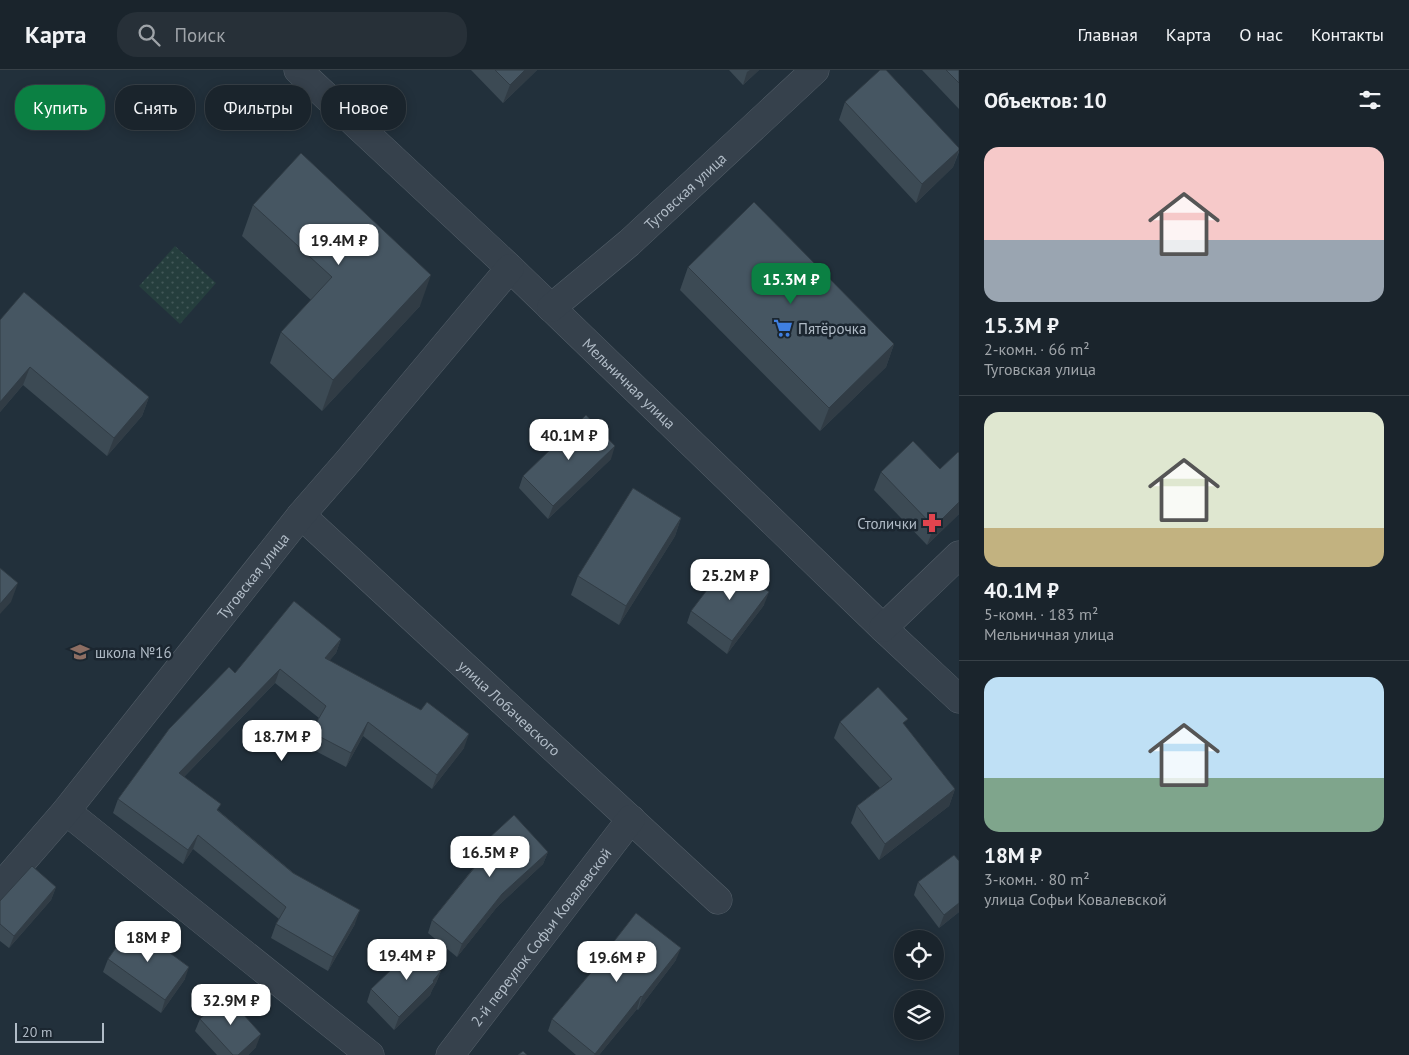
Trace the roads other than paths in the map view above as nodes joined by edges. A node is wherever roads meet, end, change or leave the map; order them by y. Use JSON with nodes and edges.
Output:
{"nodes":[{"id":1,"x":298,"y":70,"type":"edge"},
{"id":2,"x":815,"y":70,"type":"edge"},
{"id":3,"x":510,"y":268,"type":"junction"},
{"id":4,"x":551,"y":308,"type":"junction"},
{"id":5,"x":301,"y":515,"type":"junction"},
{"id":6,"x":959,"y":555,"type":"edge"},
{"id":7,"x":883,"y":628,"type":"junction"},
{"id":8,"x":959,"y":699,"type":"edge"},
{"id":9,"x":66,"y":812,"type":"junction"},
{"id":10,"x":631,"y":819,"type":"junction"},
{"id":11,"x":0,"y":887,"type":"edge"},
{"id":12,"x":718,"y":900,"type":"dead end"},
{"id":13,"x":370,"y":1055,"type":"edge"},
{"id":14,"x":450,"y":1055,"type":"edge"}],
"edges":[{"from":1,"to":3,"type":"street","name":"Мельничная улица"},
{"from":2,"to":4,"type":"street","name":"Туговская улица"},
{"from":3,"to":4,"type":"street","name":"Мельничная улица"},
{"from":3,"to":5,"type":"street","name":"Туговская улица"},
{"from":4,"to":7,"type":"street","name":"Мельничная улица"},
{"from":5,"to":9,"type":"street","name":"Туговская улица"},
{"from":5,"to":10,"type":"street","name":"улица Лобачевского"},
{"from":6,"to":7,"type":"street"},
{"from":7,"to":8,"type":"street","name":"Мельничная улица"},
{"from":9,"to":11,"type":"street","name":"Туговская улица"},
{"from":9,"to":13,"type":"street"},
{"from":10,"to":12,"type":"street","name":"улица Лобачевского"},
{"from":10,"to":14,"type":"street","name":"2-й переулок Софьи Ковалевской"}]}
